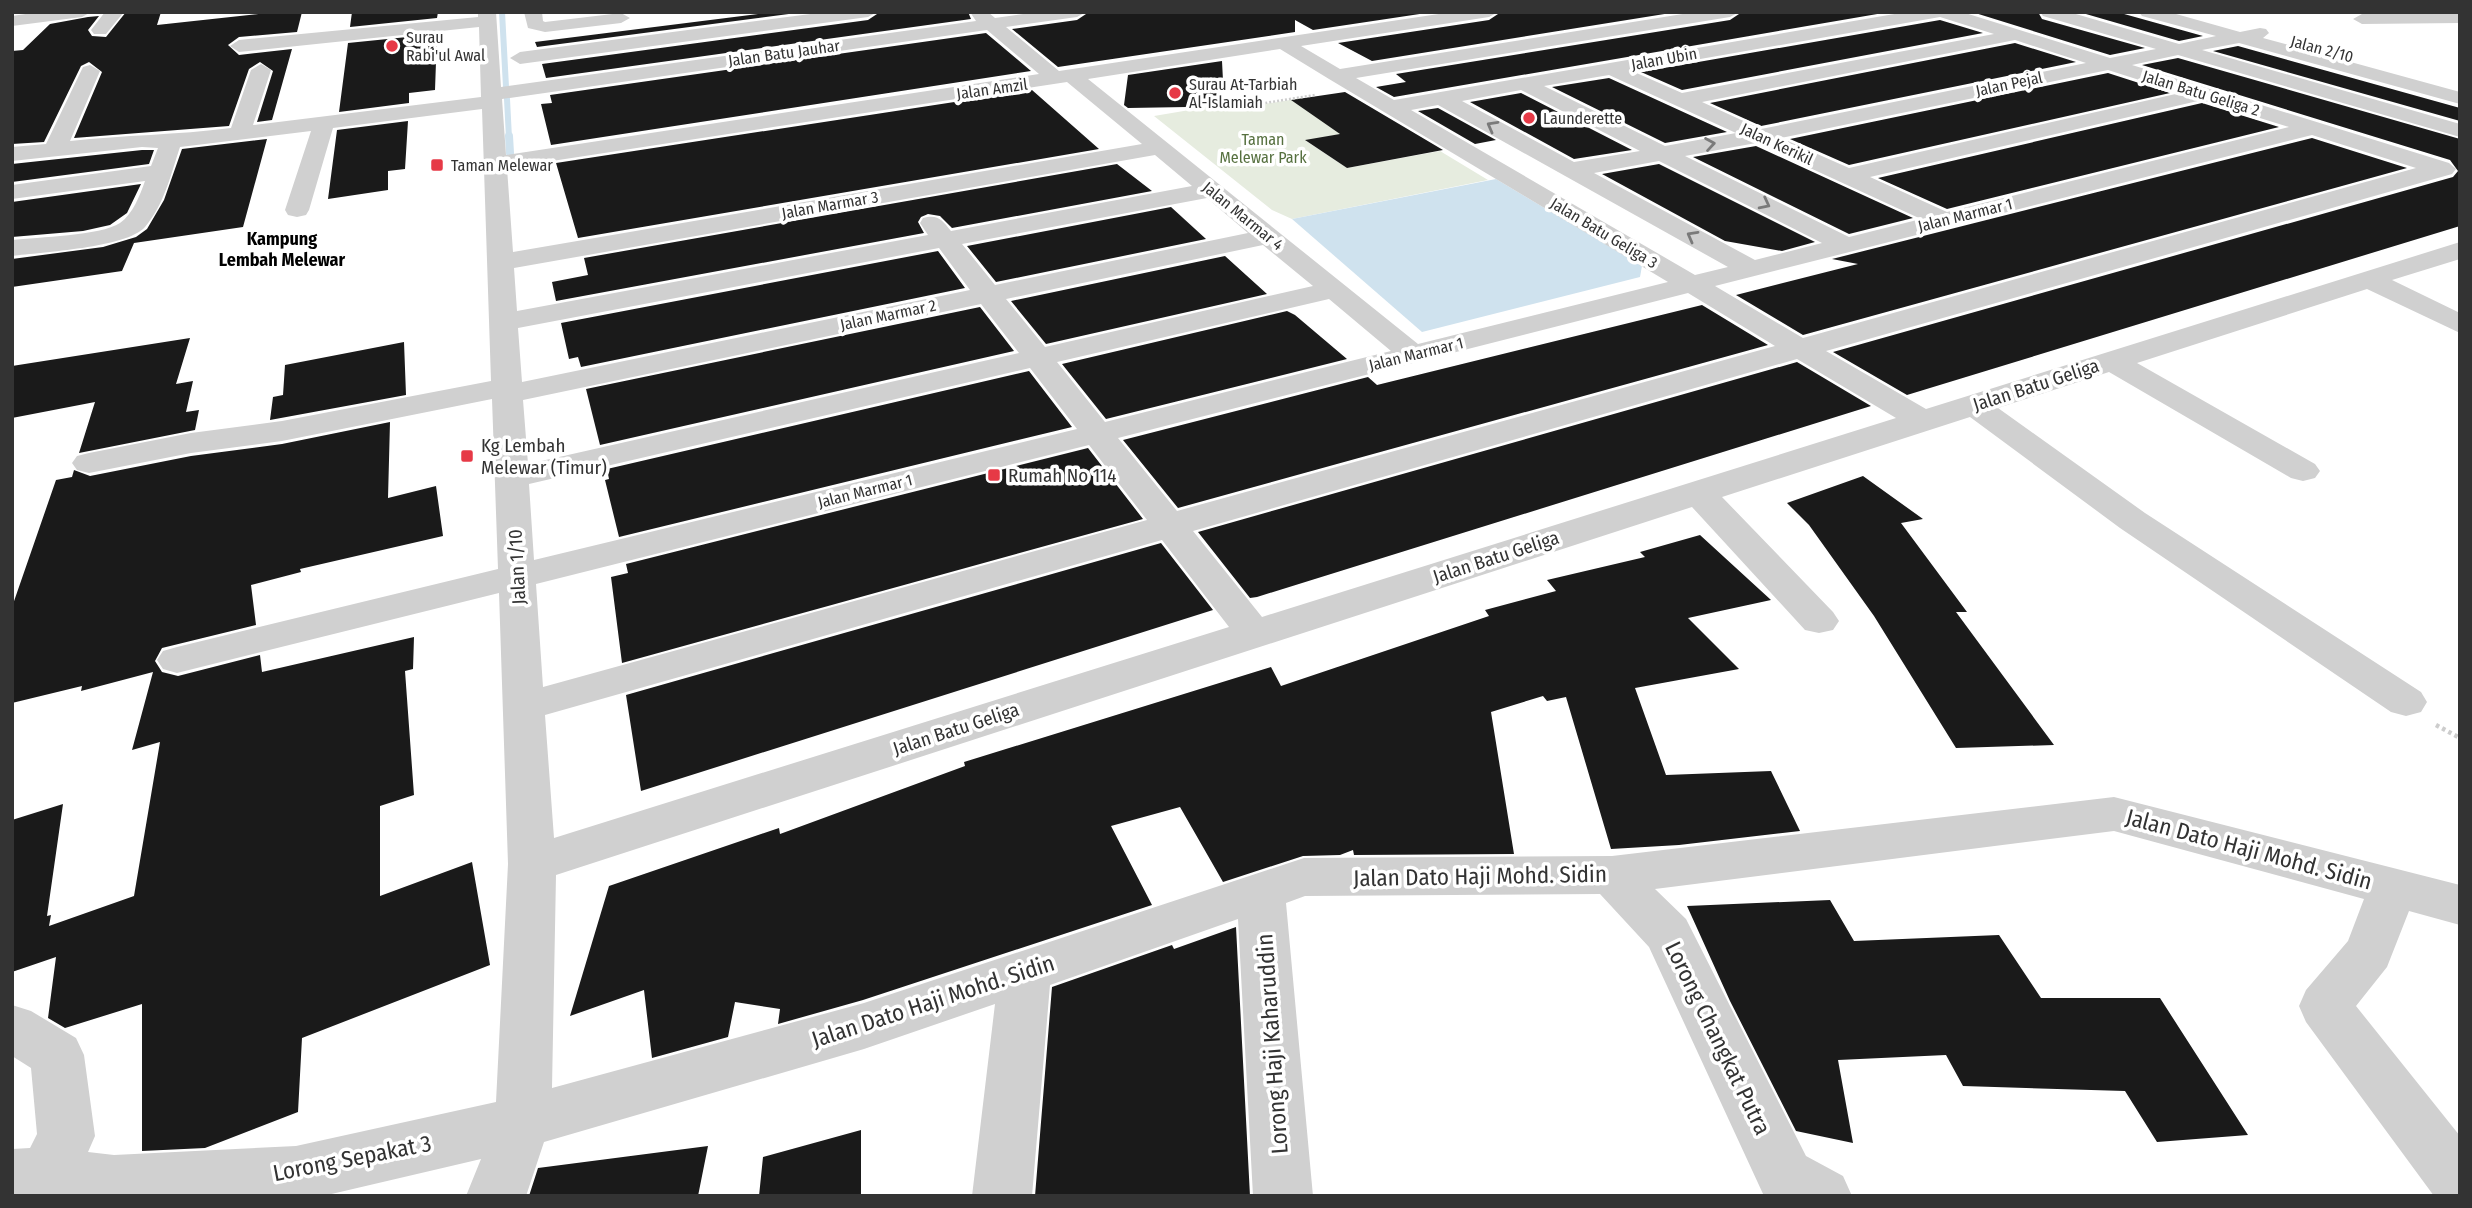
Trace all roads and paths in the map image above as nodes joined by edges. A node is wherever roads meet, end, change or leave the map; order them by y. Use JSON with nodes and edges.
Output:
{"nodes":[{"id":1,"x":82,"y":12,"type":"edge"},
{"id":2,"x":115,"y":12,"type":"edge"},
{"id":3,"x":533,"y":12,"type":"edge"},
{"id":4,"x":868,"y":12,"type":"edge"},
{"id":5,"x":1077,"y":12,"type":"edge"},
{"id":6,"x":1489,"y":12,"type":"edge"},
{"id":7,"x":1730,"y":12,"type":"edge"},
{"id":8,"x":1940,"y":12,"type":"edge"},
{"id":9,"x":2049,"y":12,"type":"edge"},
{"id":10,"x":2148,"y":12,"type":"edge"},
{"id":11,"x":2183,"y":12,"type":"edge"},
{"id":12,"x":2214,"y":12,"type":"edge"},
{"id":13,"x":48,"y":15,"type":"edge"},
{"id":14,"x":620,"y":15,"type":"edge"},
{"id":15,"x":643,"y":15,"type":"dead end"},
{"id":16,"x":488,"y":17,"type":"edge"},
{"id":17,"x":984,"y":18,"type":"edge"},
{"id":18,"x":2460,"y":18,"type":"edge"},
{"id":19,"x":753,"y":19,"type":"edge"},
{"id":20,"x":2362,"y":19,"type":"dead end"},
{"id":21,"x":12,"y":21,"type":"edge"},
{"id":22,"x":100,"y":30,"type":"dead end"},
{"id":23,"x":2260,"y":33,"type":"junction"},
{"id":24,"x":2015,"y":35,"type":"junction"},
{"id":25,"x":2238,"y":37,"type":"junction"},
{"id":26,"x":2330,"y":43,"type":"dead end"},
{"id":27,"x":1284,"y":44,"type":"junction"},
{"id":28,"x":239,"y":46,"type":"dead end"},
{"id":29,"x":2177,"y":50,"type":"junction"},
{"id":30,"x":776,"y":54,"type":"junction"},
{"id":31,"x":520,"y":58,"type":"dead end"},
{"id":32,"x":2107,"y":64,"type":"junction"},
{"id":33,"x":1610,"y":68,"type":"junction"},
{"id":34,"x":261,"y":70,"type":"dead end"},
{"id":35,"x":90,"y":71,"type":"dead end"},
{"id":36,"x":1336,"y":75,"type":"junction"},
{"id":37,"x":1065,"y":78,"type":"junction"},
{"id":38,"x":1522,"y":83,"type":"junction"},
{"id":39,"x":2460,"y":87,"type":"edge"},
{"id":40,"x":1358,"y":88,"type":"junction"},
{"id":41,"x":2204,"y":94,"type":"junction"},
{"id":42,"x":492,"y":98,"type":"junction"},
{"id":43,"x":1441,"y":98,"type":"junction"},
{"id":44,"x":2460,"y":98,"type":"edge"},
{"id":45,"x":1235,"y":100,"type":"dead end"},
{"id":46,"x":1680,"y":100,"type":"junction"},
{"id":47,"x":1391,"y":107,"type":"junction"},
{"id":48,"x":324,"y":123,"type":"junction"},
{"id":49,"x":2314,"y":128,"type":"junction"},
{"id":50,"x":2460,"y":131,"type":"edge"},
{"id":51,"x":240,"y":133,"type":"junction"},
{"id":52,"x":1758,"y":135,"type":"junction"},
{"id":53,"x":171,"y":142,"type":"junction"},
{"id":54,"x":1158,"y":148,"type":"junction"},
{"id":55,"x":55,"y":149,"type":"junction"},
{"id":56,"x":1660,"y":152,"type":"junction"},
{"id":57,"x":12,"y":154,"type":"edge"},
{"id":58,"x":495,"y":163,"type":"junction"},
{"id":59,"x":1570,"y":170,"type":"junction"},
{"id":60,"x":2450,"y":171,"type":"edge"},
{"id":61,"x":161,"y":172,"type":"junction"},
{"id":62,"x":1846,"y":176,"type":"junction"},
{"id":63,"x":1210,"y":190,"type":"junction"},
{"id":64,"x":907,"y":191,"type":"junction"},
{"id":65,"x":12,"y":192,"type":"edge"},
{"id":66,"x":297,"y":210,"type":"dead end"},
{"id":67,"x":1944,"y":220,"type":"junction"},
{"id":68,"x":1269,"y":236,"type":"junction"},
{"id":69,"x":944,"y":239,"type":"junction"},
{"id":70,"x":1847,"y":246,"type":"junction"},
{"id":71,"x":12,"y":248,"type":"edge"},
{"id":72,"x":2460,"y":250,"type":"edge"},
{"id":73,"x":501,"y":262,"type":"junction"},
{"id":74,"x":1751,"y":269,"type":"junction"},
{"id":75,"x":2368,"y":279,"type":"junction"},
{"id":76,"x":1692,"y":284,"type":"junction"},
{"id":77,"x":1333,"y":290,"type":"junction"},
{"id":78,"x":988,"y":295,"type":"junction"},
{"id":79,"x":504,"y":323,"type":"junction"},
{"id":80,"x":2460,"y":324,"type":"edge"},
{"id":81,"x":1802,"y":349,"type":"junction"},
{"id":82,"x":1414,"y":355,"type":"junction"},
{"id":83,"x":1037,"y":356,"type":"junction"},
{"id":84,"x":2112,"y":360,"type":"junction"},
{"id":85,"x":507,"y":390,"type":"junction"},
{"id":86,"x":1975,"y":405,"type":"junction"},
{"id":87,"x":1924,"y":421,"type":"junction"},
{"id":88,"x":1097,"y":433,"type":"junction"},
{"id":89,"x":89,"y":463,"type":"dead end"},
{"id":90,"x":2303,"y":471,"type":"dead end"},
{"id":91,"x":512,"y":478,"type":"junction"},
{"id":92,"x":1698,"y":493,"type":"junction"},
{"id":93,"x":1171,"y":527,"type":"junction"},
{"id":94,"x":517,"y":578,"type":"junction"},
{"id":95,"x":1819,"y":621,"type":"dead end"},
{"id":96,"x":1255,"y":634,"type":"junction"},
{"id":97,"x":177,"y":660,"type":"dead end"},
{"id":98,"x":2406,"y":702,"type":"dead end"},
{"id":99,"x":524,"y":707,"type":"junction"},
{"id":100,"x":532,"y":864,"type":"junction"},
{"id":101,"x":1612,"y":876,"type":"junction"},
{"id":102,"x":2393,"y":887,"type":"junction"},
{"id":103,"x":1261,"y":892,"type":"junction"},
{"id":104,"x":2460,"y":905,"type":"edge"},
{"id":105,"x":1025,"y":972,"type":"junction"},
{"id":106,"x":12,"y":1028,"type":"edge"},
{"id":107,"x":523,"y":1122,"type":"junction"},
{"id":108,"x":30,"y":1176,"type":"edge"},
{"id":109,"x":2460,"y":1183,"type":"edge"},
{"id":110,"x":496,"y":1196,"type":"edge"},
{"id":111,"x":1002,"y":1196,"type":"edge"},
{"id":112,"x":1283,"y":1196,"type":"edge"},
{"id":113,"x":1822,"y":1196,"type":"edge"}],
"edges":[{"from":1,"to":13,"type":"street"},
{"from":2,"to":22,"type":"street"},
{"from":3,"to":14,"type":"street"},
{"from":4,"to":19,"type":"street"},
{"from":5,"to":17,"type":"street","name":"Jalan Batu Jauhar"},
{"from":6,"to":27,"type":"street","name":"Jalan Amzil"},
{"from":7,"to":36,"type":"street"},
{"from":8,"to":24,"type":"street","name":"Jalan Batu Geliga 2"},
{"from":8,"to":33,"type":"street","name":"Jalan Ubin"},
{"from":9,"to":29,"type":"street"},
{"from":10,"to":25,"type":"street"},
{"from":11,"to":23,"type":"street","name":"Jalan 2/10"},
{"from":12,"to":26,"type":"street","name":"Jalan 2/10"},
{"from":13,"to":21,"type":"street"},
{"from":14,"to":15,"type":"street"},
{"from":16,"to":28,"type":"street"},
{"from":16,"to":42,"type":"street","name":"Jalan 1/10"},
{"from":17,"to":30,"type":"street","name":"Jalan Batu Jauhar"},
{"from":17,"to":37,"type":"street","name":"Jalan Marmar 4"},
{"from":18,"to":20,"type":"street"},
{"from":19,"to":30,"type":"street"},
{"from":19,"to":31,"type":"street"},
{"from":23,"to":25,"type":"street","name":"Jalan Pejal"},
{"from":23,"to":39,"type":"street","name":"Jalan 2/10"},
{"from":24,"to":32,"type":"street","name":"Jalan Batu Geliga 2"},
{"from":24,"to":46,"type":"street"},
{"from":25,"to":29,"type":"street","name":"Jalan Pejal"},
{"from":25,"to":44,"type":"street"},
{"from":27,"to":36,"type":"street","name":"Jalan Batu Geliga 3"},
{"from":27,"to":37,"type":"street","name":"Jalan Amzil"},
{"from":29,"to":32,"type":"street","name":"Jalan Pejal"},
{"from":29,"to":50,"type":"street"},
{"from":30,"to":42,"type":"street","name":"Jalan Batu Jauhar"},
{"from":32,"to":41,"type":"street","name":"Jalan Batu Geliga 2"},
{"from":32,"to":52,"type":"street","name":"Jalan Pejal"},
{"from":33,"to":38,"type":"street","name":"Jalan Ubin"},
{"from":33,"to":46,"type":"street","name":"Jalan Kerikil"},
{"from":34,"to":51,"type":"street"},
{"from":35,"to":55,"type":"street"},
{"from":36,"to":40,"type":"street","name":"Jalan Batu Geliga 3"},
{"from":37,"to":54,"type":"street","name":"Jalan Marmar 4"},
{"from":37,"to":58,"type":"street","name":"Jalan Amzil"},
{"from":38,"to":43,"type":"street","name":"Jalan Ubin"},
{"from":38,"to":56,"type":"street"},
{"from":40,"to":45,"type":"path"},
{"from":40,"to":47,"type":"street","name":"Jalan Batu Geliga 3"},
{"from":41,"to":49,"type":"street","name":"Jalan Batu Geliga 2"},
{"from":41,"to":62,"type":"street"},
{"from":42,"to":48,"type":"street","name":"Jalan Batu Jauhar"},
{"from":42,"to":58,"type":"street","name":"Jalan 1/10"},
{"from":43,"to":47,"type":"street","name":"Jalan Ubin"},
{"from":59,"to":43,"type":"street","name":"Jalan Batu Geliga 3","one_way":true},
{"from":46,"to":52,"type":"street","name":"Jalan Kerikil"},
{"from":47,"to":76,"type":"street","name":"Jalan Batu Geliga 3"},
{"from":48,"to":51,"type":"street","name":"Jalan Batu Jauhar"},
{"from":48,"to":66,"type":"street"},
{"from":49,"to":60,"type":"street","name":"Jalan Batu Geliga 2"},
{"from":49,"to":67,"type":"street","name":"Jalan Marmar 1"},
{"from":51,"to":53,"type":"street","name":"Jalan Batu Jauhar"},
{"from":56,"to":52,"type":"street","name":"Jalan Pejal","one_way":true},
{"from":52,"to":62,"type":"street","name":"Jalan Kerikil"},
{"from":53,"to":55,"type":"street","name":"Jalan Batu Jauhar"},
{"from":53,"to":61,"type":"street"},
{"from":54,"to":63,"type":"street","name":"Jalan Marmar 4"},
{"from":54,"to":64,"type":"street","name":"Jalan Marmar 3"},
{"from":55,"to":57,"type":"street","name":"Jalan Batu Jauhar"},
{"from":56,"to":59,"type":"street","name":"Jalan Pejal"},
{"from":56,"to":70,"type":"street","one_way":true},
{"from":58,"to":73,"type":"street","name":"Jalan 1/10"},
{"from":74,"to":59,"type":"street","name":"Jalan Batu Geliga 3","one_way":true},
{"from":60,"to":81,"type":"street"},
{"from":61,"to":65,"type":"street"},
{"from":61,"to":71,"type":"street"},
{"from":62,"to":67,"type":"street","name":"Jalan Kerikil"},
{"from":63,"to":68,"type":"street","name":"Jalan Marmar 4"},
{"from":63,"to":69,"type":"street"},
{"from":64,"to":69,"type":"street"},
{"from":64,"to":73,"type":"street","name":"Jalan Marmar 3"},
{"from":67,"to":70,"type":"street","name":"Jalan Marmar 1"},
{"from":68,"to":77,"type":"street","name":"Jalan Marmar 4"},
{"from":68,"to":78,"type":"street","name":"Jalan Marmar 2"},
{"from":69,"to":78,"type":"street"},
{"from":69,"to":79,"type":"street"},
{"from":70,"to":74,"type":"street","name":"Jalan Marmar 1"},
{"from":72,"to":75,"type":"street","name":"Jalan Batu Geliga"},
{"from":73,"to":79,"type":"street","name":"Jalan 1/10"},
{"from":74,"to":76,"type":"street","name":"Jalan Marmar 1"},
{"from":75,"to":80,"type":"street"},
{"from":75,"to":84,"type":"street","name":"Jalan Batu Geliga"},
{"from":76,"to":81,"type":"street","name":"Jalan Batu Geliga 3"},
{"from":76,"to":82,"type":"street","name":"Jalan Marmar 1"},
{"from":77,"to":82,"type":"street","name":"Jalan Marmar 4"},
{"from":77,"to":83,"type":"street"},
{"from":78,"to":83,"type":"street"},
{"from":78,"to":85,"type":"street","name":"Jalan Marmar 2"},
{"from":79,"to":85,"type":"street","name":"Jalan 1/10"},
{"from":81,"to":87,"type":"street","name":"Jalan Batu Geliga 3"},
{"from":81,"to":93,"type":"street"},
{"from":82,"to":88,"type":"street","name":"Jalan Marmar 1"},
{"from":83,"to":88,"type":"street"},
{"from":83,"to":91,"type":"street"},
{"from":84,"to":86,"type":"street","name":"Jalan Batu Geliga"},
{"from":84,"to":90,"type":"street"},
{"from":85,"to":89,"type":"street","name":"Jalan Marmar 2"},
{"from":85,"to":91,"type":"street","name":"Jalan 1/10"},
{"from":86,"to":87,"type":"street","name":"Jalan Batu Geliga"},
{"from":86,"to":98,"type":"street"},
{"from":87,"to":92,"type":"street","name":"Jalan Batu Geliga"},
{"from":88,"to":93,"type":"street"},
{"from":88,"to":94,"type":"street","name":"Jalan Marmar 1"},
{"from":91,"to":94,"type":"street","name":"Jalan 1/10"},
{"from":92,"to":95,"type":"street"},
{"from":92,"to":96,"type":"street","name":"Jalan Batu Geliga"},
{"from":93,"to":96,"type":"street"},
{"from":93,"to":99,"type":"street"},
{"from":94,"to":97,"type":"street","name":"Jalan Marmar 1"},
{"from":94,"to":99,"type":"street","name":"Jalan 1/10"},
{"from":96,"to":100,"type":"street","name":"Jalan Batu Geliga"},
{"from":99,"to":100,"type":"street","name":"Jalan 1/10"},
{"from":100,"to":107,"type":"street","name":"Jalan 1/10"},
{"from":101,"to":102,"type":"street","name":"Jalan Dato Haji Mohd. Sidin"},
{"from":101,"to":103,"type":"street","name":"Jalan Dato Haji Mohd. Sidin"},
{"from":101,"to":113,"type":"street","name":"Lorong Changkat Putra"},
{"from":102,"to":104,"type":"street","name":"Jalan Dato Haji Mohd. Sidin"},
{"from":102,"to":109,"type":"street"},
{"from":103,"to":105,"type":"street","name":"Jalan Dato Haji Mohd. Sidin"},
{"from":103,"to":112,"type":"street","name":"Lorong Haji Kaharuddin"},
{"from":105,"to":107,"type":"street","name":"Jalan Dato Haji Mohd. Sidin"},
{"from":105,"to":111,"type":"street"},
{"from":106,"to":108,"type":"street"},
{"from":107,"to":108,"type":"street","name":"Lorong Sepakat 3"},
{"from":107,"to":110,"type":"street","name":"Jalan 1/10"}]}
